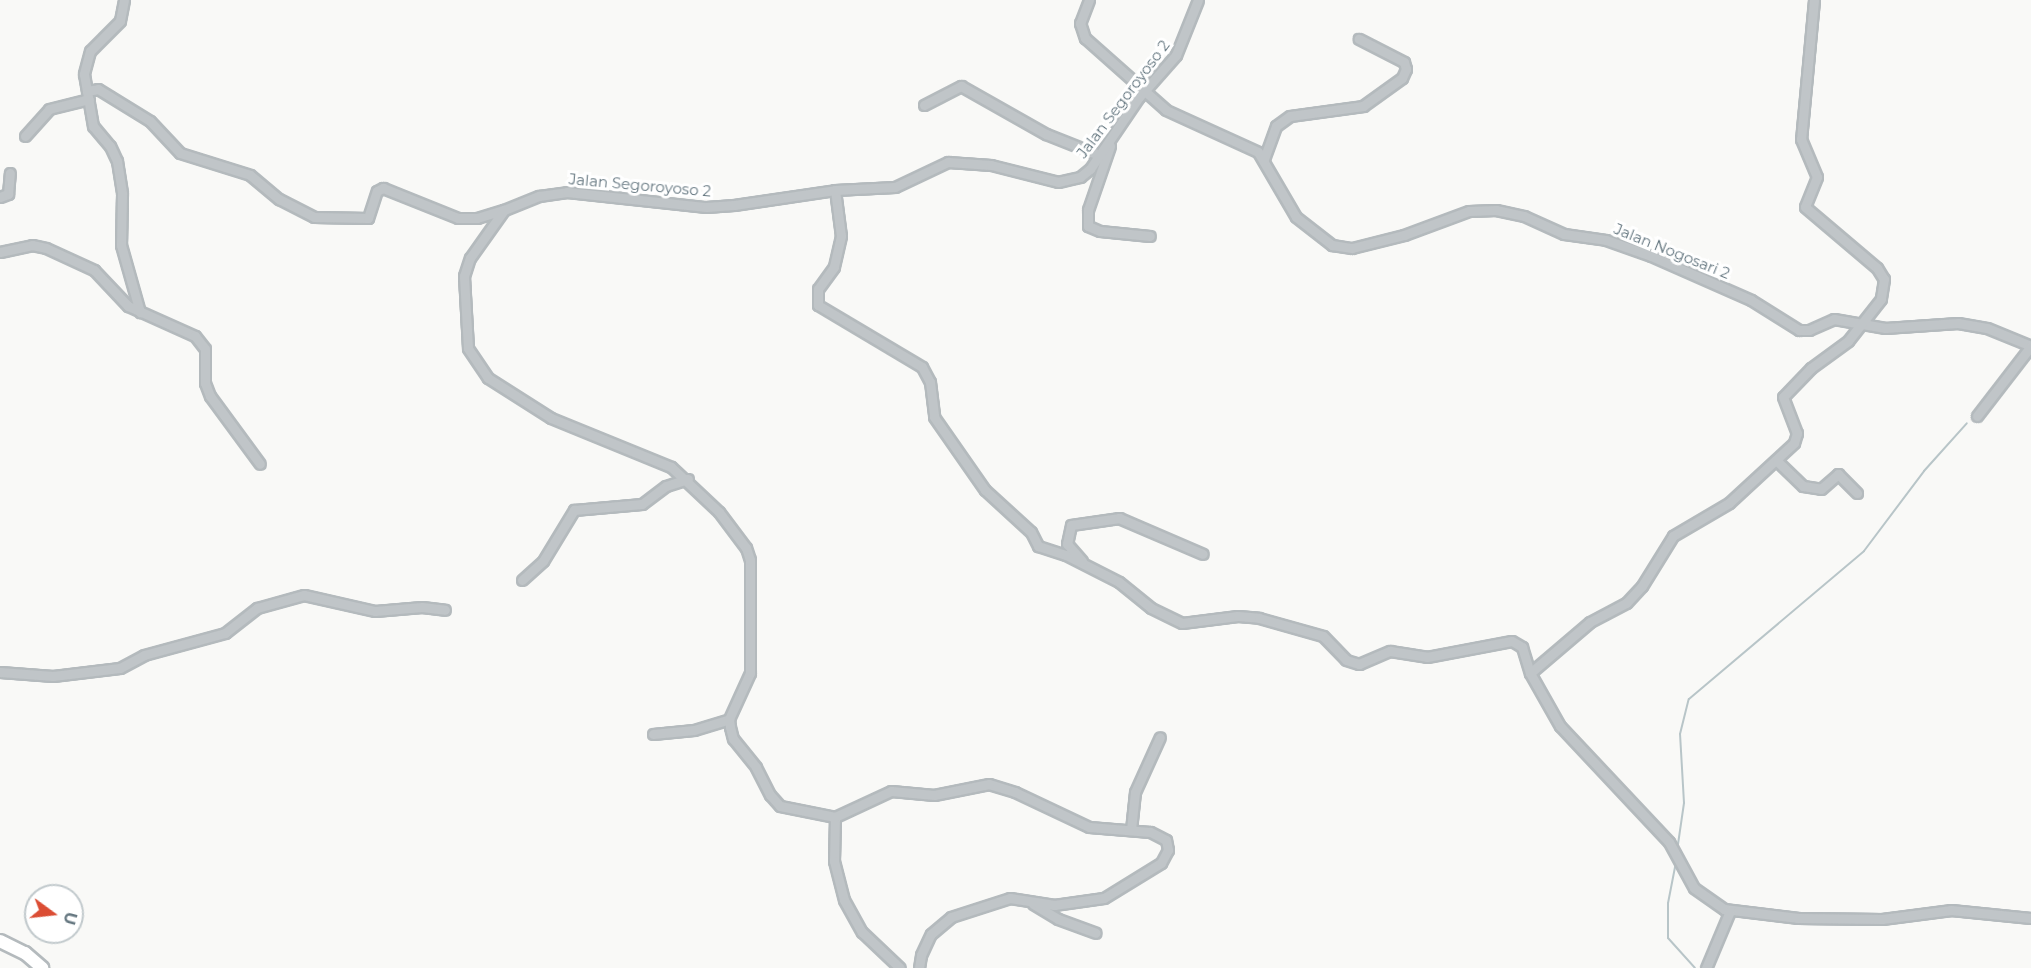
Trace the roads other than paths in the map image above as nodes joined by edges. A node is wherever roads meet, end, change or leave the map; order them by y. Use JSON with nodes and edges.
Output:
{"nodes":[{"id":1,"x":124,"y":0,"type":"edge"},
{"id":2,"x":1089,"y":0,"type":"edge"},
{"id":3,"x":1198,"y":0,"type":"edge"},
{"id":4,"x":1814,"y":0,"type":"edge"},
{"id":5,"x":1359,"y":39,"type":"dead end"},
{"id":6,"x":1143,"y":93,"type":"junction"},
{"id":7,"x":88,"y":95,"type":"junction"},
{"id":8,"x":924,"y":105,"type":"dead end"},
{"id":9,"x":1114,"y":133,"type":"junction"},
{"id":10,"x":25,"y":136,"type":"dead end"},
{"id":11,"x":1099,"y":155,"type":"junction"},
{"id":12,"x":1264,"y":159,"type":"junction"},
{"id":13,"x":10,"y":173,"type":"dead end"},
{"id":14,"x":835,"y":190,"type":"junction"},
{"id":15,"x":0,"y":197,"type":"edge"},
{"id":16,"x":504,"y":210,"type":"junction"},
{"id":17,"x":1150,"y":236,"type":"dead end"},
{"id":18,"x":0,"y":251,"type":"edge"},
{"id":19,"x":140,"y":312,"type":"junction"},
{"id":20,"x":1863,"y":326,"type":"junction"},
{"id":21,"x":2031,"y":346,"type":"edge"},
{"id":22,"x":1977,"y":416,"type":"dead end"},
{"id":23,"x":1777,"y":461,"type":"junction"},
{"id":24,"x":260,"y":464,"type":"dead end"},
{"id":25,"x":688,"y":479,"type":"junction"},
{"id":26,"x":1857,"y":493,"type":"dead end"},
{"id":27,"x":1203,"y":554,"type":"dead end"},
{"id":28,"x":1089,"y":569,"type":"junction"},
{"id":29,"x":522,"y":580,"type":"dead end"},
{"id":30,"x":445,"y":610,"type":"dead end"},
{"id":31,"x":0,"y":672,"type":"edge"},
{"id":32,"x":1530,"y":673,"type":"junction"},
{"id":33,"x":729,"y":719,"type":"junction"},
{"id":34,"x":653,"y":734,"type":"dead end"},
{"id":35,"x":1160,"y":737,"type":"dead end"},
{"id":36,"x":835,"y":817,"type":"junction"},
{"id":37,"x":1131,"y":830,"type":"junction"},
{"id":38,"x":1026,"y":900,"type":"junction"},
{"id":39,"x":1730,"y":911,"type":"junction"},
{"id":40,"x":2031,"y":918,"type":"edge"},
{"id":41,"x":1096,"y":933,"type":"dead end"},
{"id":42,"x":0,"y":941,"type":"edge"},
{"id":43,"x":42,"y":968,"type":"edge"},
{"id":44,"x":900,"y":968,"type":"edge"},
{"id":45,"x":919,"y":968,"type":"edge"},
{"id":46,"x":1706,"y":968,"type":"edge"}],
"edges":[{"from":1,"to":7,"type":"street"},
{"from":2,"to":6,"type":"street","name":"Jalan Nogosari 2"},
{"from":3,"to":6,"type":"street","name":"Jalan Segoroyoso 2"},
{"from":4,"to":20,"type":"street"},
{"from":5,"to":12,"type":"street"},
{"from":6,"to":9,"type":"street","name":"Jalan Segoroyoso 2"},
{"from":6,"to":12,"type":"street","name":"Jalan Nogosari 2"},
{"from":7,"to":10,"type":"street"},
{"from":7,"to":16,"type":"street","name":"Jalan Segoroyoso 2"},
{"from":7,"to":19,"type":"street"},
{"from":8,"to":11,"type":"street"},
{"from":9,"to":11,"type":"street","name":"Jalan Segoroyoso 2"},
{"from":9,"to":17,"type":"street"},
{"from":11,"to":14,"type":"street","name":"Jalan Segoroyoso 2"},
{"from":12,"to":20,"type":"street","name":"Jalan Nogosari 2"},
{"from":13,"to":15,"type":"street"},
{"from":14,"to":16,"type":"street","name":"Jalan Segoroyoso 2"},
{"from":14,"to":28,"type":"street"},
{"from":16,"to":25,"type":"street"},
{"from":18,"to":19,"type":"street"},
{"from":19,"to":24,"type":"street"},
{"from":20,"to":21,"type":"street","name":"Jalan Nogosari 2"},
{"from":20,"to":23,"type":"street"},
{"from":21,"to":22,"type":"street"},
{"from":23,"to":26,"type":"street"},
{"from":23,"to":32,"type":"street"},
{"from":25,"to":29,"type":"street"},
{"from":25,"to":33,"type":"street"},
{"from":27,"to":28,"type":"street"},
{"from":28,"to":32,"type":"street"},
{"from":30,"to":31,"type":"street"},
{"from":32,"to":39,"type":"street"},
{"from":33,"to":34,"type":"street"},
{"from":33,"to":36,"type":"street"},
{"from":35,"to":37,"type":"street"},
{"from":36,"to":37,"type":"street"},
{"from":36,"to":44,"type":"street"},
{"from":37,"to":38,"type":"street"},
{"from":38,"to":41,"type":"street"},
{"from":38,"to":45,"type":"street"},
{"from":39,"to":40,"type":"street"},
{"from":39,"to":46,"type":"street"},
{"from":42,"to":43,"type":"main road"}]}
